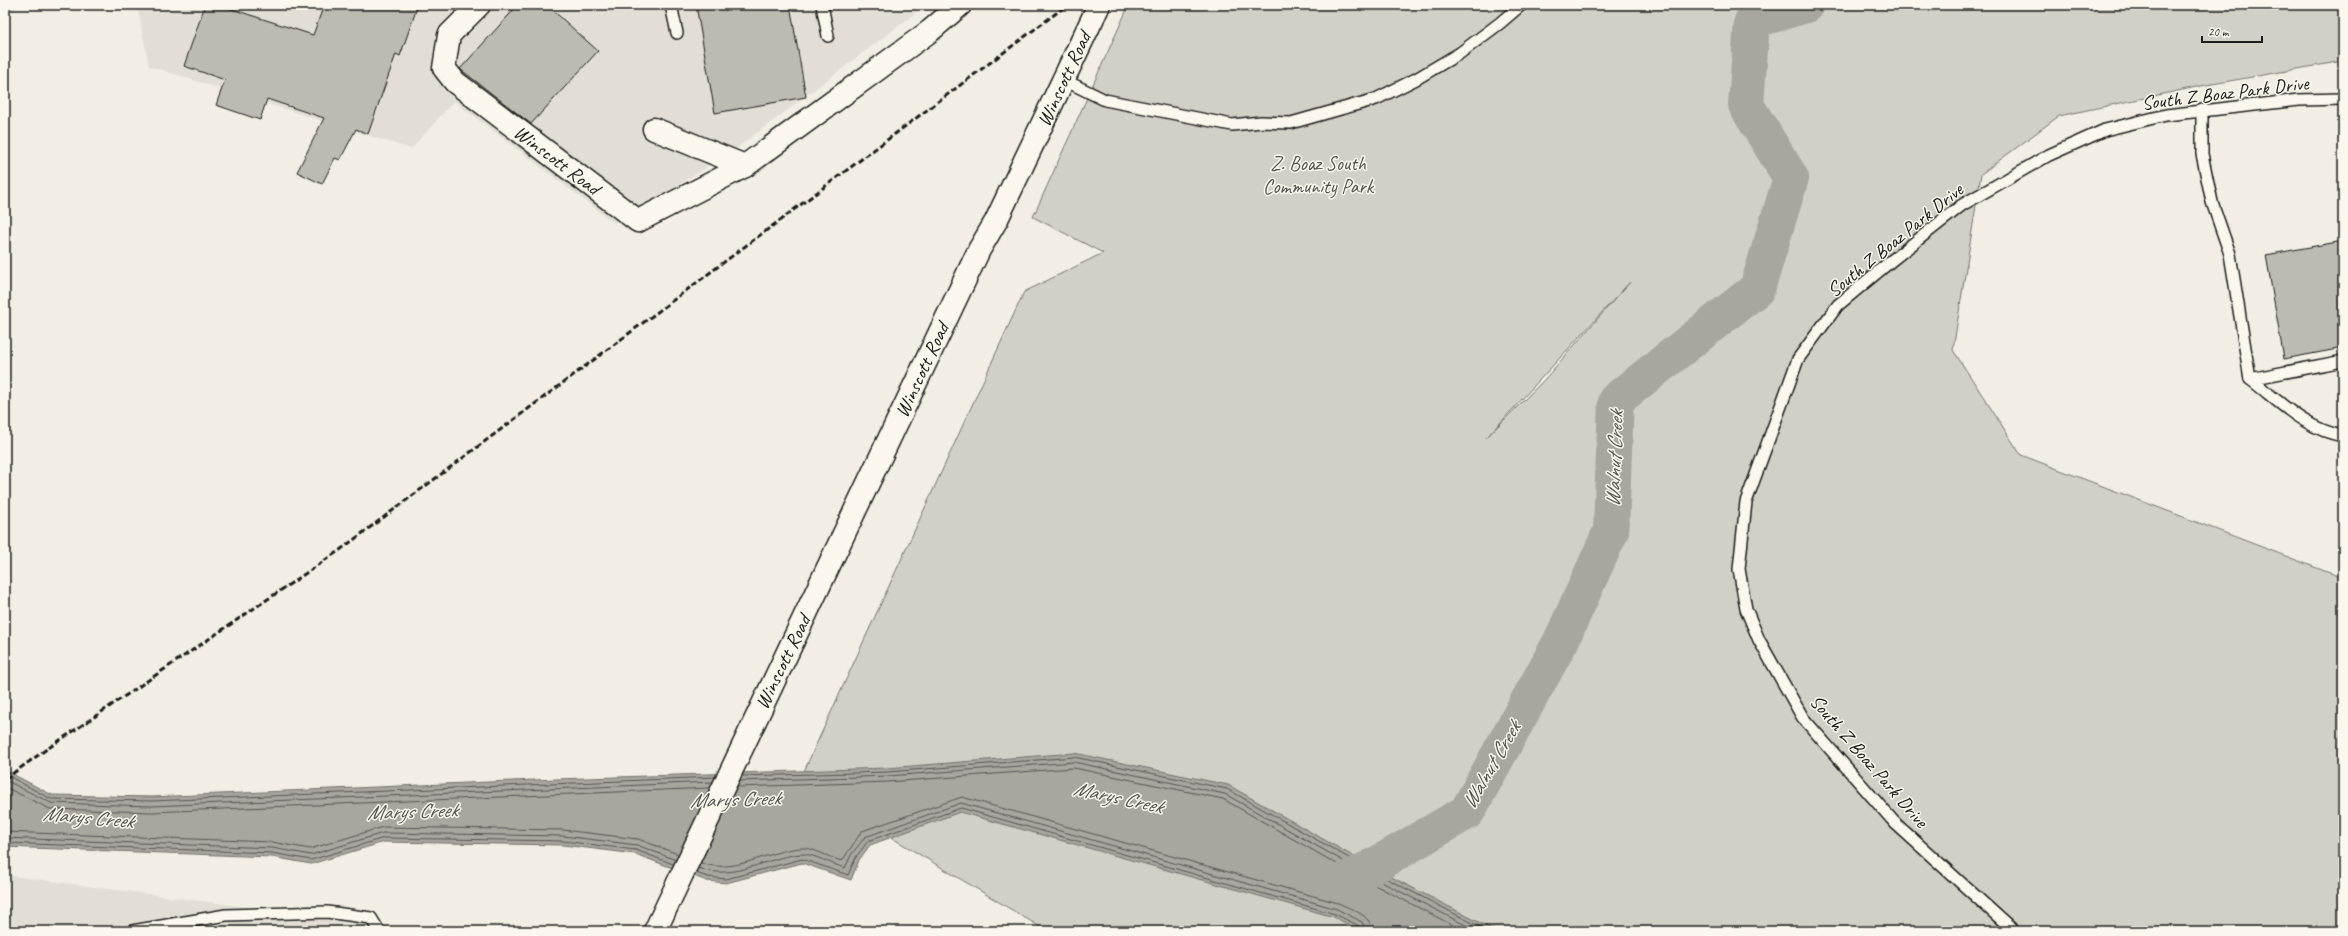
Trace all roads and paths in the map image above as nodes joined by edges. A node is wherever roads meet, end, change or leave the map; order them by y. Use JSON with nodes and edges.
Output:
{"nodes":[{"id":1,"x":479,"y":5,"type":"edge"},
{"id":2,"x":671,"y":5,"type":"edge"},
{"id":3,"x":822,"y":5,"type":"edge"},
{"id":4,"x":960,"y":5,"type":"edge"},
{"id":5,"x":1099,"y":5,"type":"edge"},
{"id":6,"x":1521,"y":5,"type":"edge"},
{"id":7,"x":677,"y":33,"type":"dead end"},
{"id":8,"x":828,"y":36,"type":"dead end"},
{"id":9,"x":1064,"y":80,"type":"junction"},
{"id":10,"x":2343,"y":99,"type":"edge"},
{"id":11,"x":2202,"y":110,"type":"junction"},
{"id":12,"x":654,"y":129,"type":"dead end"},
{"id":13,"x":745,"y":166,"type":"junction"},
{"id":14,"x":2343,"y":361,"type":"edge"},
{"id":15,"x":2250,"y":379,"type":"junction"},
{"id":16,"x":2343,"y":436,"type":"edge"},
{"id":17,"x":656,"y":929,"type":"edge"},
{"id":18,"x":132,"y":931,"type":"edge"},
{"id":19,"x":379,"y":931,"type":"edge"},
{"id":20,"x":2014,"y":931,"type":"edge"}],
"edges":[{"from":1,"to":13,"type":"main road","name":"Winscott Road"},
{"from":2,"to":7,"type":"lane"},
{"from":3,"to":8,"type":"lane"},
{"from":4,"to":13,"type":"main road","name":"Winscott Road"},
{"from":5,"to":9,"type":"main road","name":"Winscott Road"},
{"from":6,"to":9,"type":"lane"},
{"from":9,"to":17,"type":"main road","name":"Winscott Road"},
{"from":10,"to":11,"type":"lane","name":"South Z Boaz Park Drive"},
{"from":11,"to":15,"type":"lane"},
{"from":11,"to":20,"type":"lane","name":"South Z Boaz Park Drive"},
{"from":12,"to":13,"type":"main road"},
{"from":14,"to":15,"type":"lane"},
{"from":15,"to":16,"type":"lane"},
{"from":18,"to":19,"type":"lane"}]}
